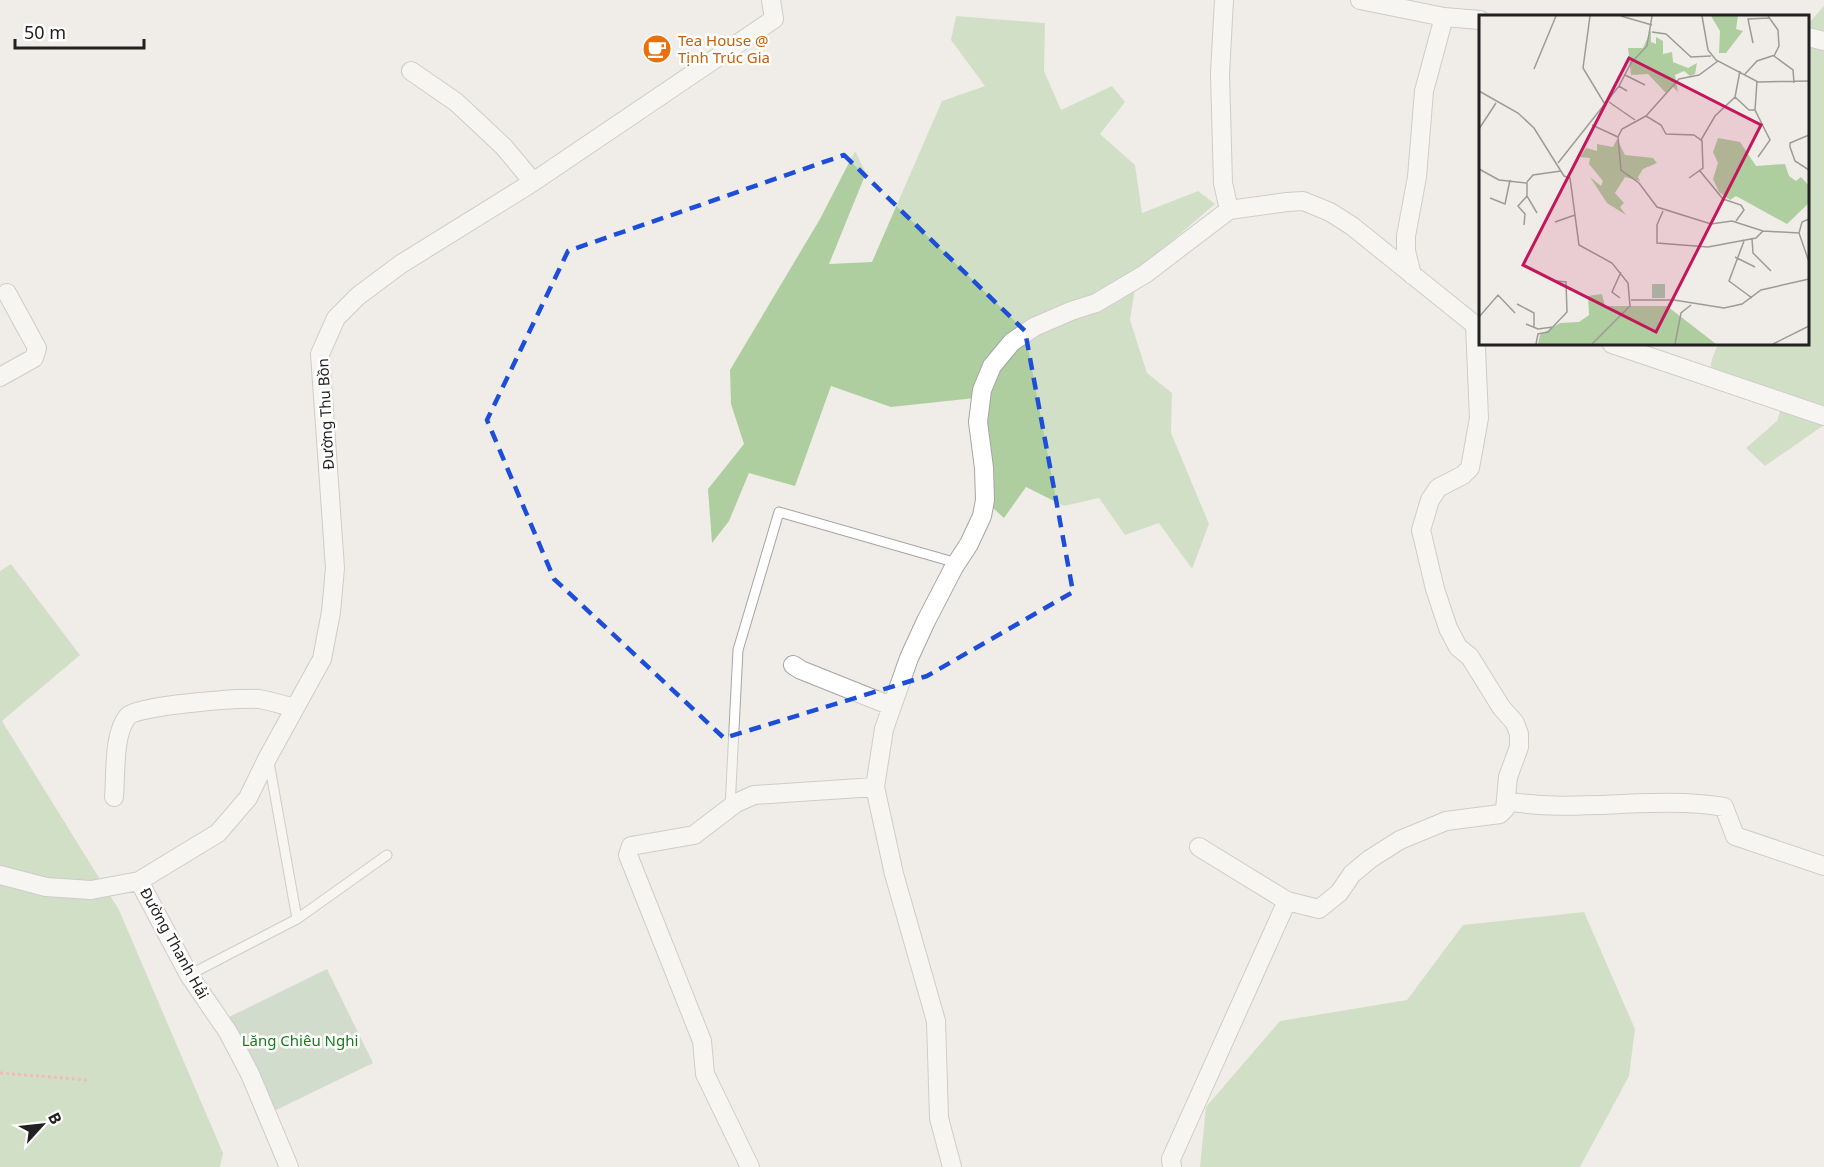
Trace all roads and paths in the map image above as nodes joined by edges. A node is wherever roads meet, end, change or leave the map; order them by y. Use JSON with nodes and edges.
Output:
{"nodes":[{"id":1,"x":771,"y":0,"type":"edge"},
{"id":2,"x":1224,"y":0,"type":"edge"},
{"id":3,"x":1360,"y":0,"type":"edge"},
{"id":4,"x":1410,"y":4,"type":"edge"},
{"id":5,"x":1444,"y":17,"type":"junction"},
{"id":6,"x":1479,"y":20,"type":"edge"},
{"id":7,"x":1809,"y":38,"type":"edge"},
{"id":8,"x":1824,"y":41,"type":"edge"},
{"id":9,"x":411,"y":71,"type":"dead end"},
{"id":10,"x":533,"y":182,"type":"junction"},
{"id":11,"x":1230,"y":210,"type":"junction"},
{"id":12,"x":1412,"y":275,"type":"junction"},
{"id":13,"x":7,"y":293,"type":"dead end"},
{"id":14,"x":1478,"y":325,"type":"edge"},
{"id":15,"x":1615,"y":345,"type":"edge"},
{"id":16,"x":0,"y":377,"type":"edge"},
{"id":17,"x":1824,"y":416,"type":"edge"},
{"id":18,"x":957,"y":563,"type":"junction"},
{"id":19,"x":793,"y":665,"type":"dead end"},
{"id":20,"x":891,"y":706,"type":"junction"},
{"id":21,"x":295,"y":708,"type":"junction"},
{"id":22,"x":268,"y":757,"type":"junction"},
{"id":23,"x":875,"y":787,"type":"junction"},
{"id":24,"x":114,"y":796,"type":"dead end"},
{"id":25,"x":1506,"y":801,"type":"junction"},
{"id":26,"x":730,"y":808,"type":"junction"},
{"id":27,"x":1199,"y":847,"type":"dead end"},
{"id":28,"x":387,"y":855,"type":"dead end"},
{"id":29,"x":1824,"y":866,"type":"edge"},
{"id":30,"x":0,"y":875,"type":"edge"},
{"id":31,"x":140,"y":881,"type":"junction"},
{"id":32,"x":1287,"y":901,"type":"junction"},
{"id":33,"x":297,"y":919,"type":"junction"},
{"id":34,"x":189,"y":975,"type":"junction"},
{"id":35,"x":0,"y":1072,"type":"edge"},
{"id":36,"x":88,"y":1080,"type":"dead end"},
{"id":37,"x":289,"y":1167,"type":"edge"},
{"id":38,"x":750,"y":1167,"type":"edge"},
{"id":39,"x":952,"y":1167,"type":"edge"},
{"id":40,"x":1172,"y":1167,"type":"edge"}],
"edges":[{"from":1,"to":10,"type":"street","name":"Đường Thu Bồn"},
{"from":2,"to":11,"type":"street"},
{"from":3,"to":4,"type":"street"},
{"from":4,"to":5,"type":"street"},
{"from":5,"to":6,"type":"street"},
{"from":5,"to":12,"type":"street"},
{"from":7,"to":8,"type":"street"},
{"from":9,"to":10,"type":"street"},
{"from":10,"to":21,"type":"street","name":"Đường Thu Bồn"},
{"from":11,"to":12,"type":"street"},
{"from":11,"to":18,"type":"street"},
{"from":12,"to":14,"type":"street"},
{"from":13,"to":16,"type":"street"},
{"from":14,"to":25,"type":"street"},
{"from":15,"to":17,"type":"street"},
{"from":18,"to":20,"type":"street"},
{"from":18,"to":26,"type":"lane"},
{"from":19,"to":20,"type":"street"},
{"from":20,"to":23,"type":"street"},
{"from":21,"to":22,"type":"street","name":"Đường Thu Bồn"},
{"from":21,"to":24,"type":"street"},
{"from":22,"to":31,"type":"street","name":"Đường Thu Bồn"},
{"from":22,"to":33,"type":"lane"},
{"from":23,"to":26,"type":"street"},
{"from":23,"to":39,"type":"street"},
{"from":25,"to":29,"type":"street"},
{"from":25,"to":32,"type":"street"},
{"from":26,"to":38,"type":"street"},
{"from":27,"to":32,"type":"street"},
{"from":28,"to":33,"type":"lane"},
{"from":30,"to":31,"type":"street"},
{"from":31,"to":34,"type":"street","name":"Đường Thanh Hải"},
{"from":32,"to":40,"type":"street"},
{"from":33,"to":34,"type":"lane"},
{"from":34,"to":37,"type":"street","name":"Đường Thanh Hải"},
{"from":35,"to":36,"type":"path"}]}
